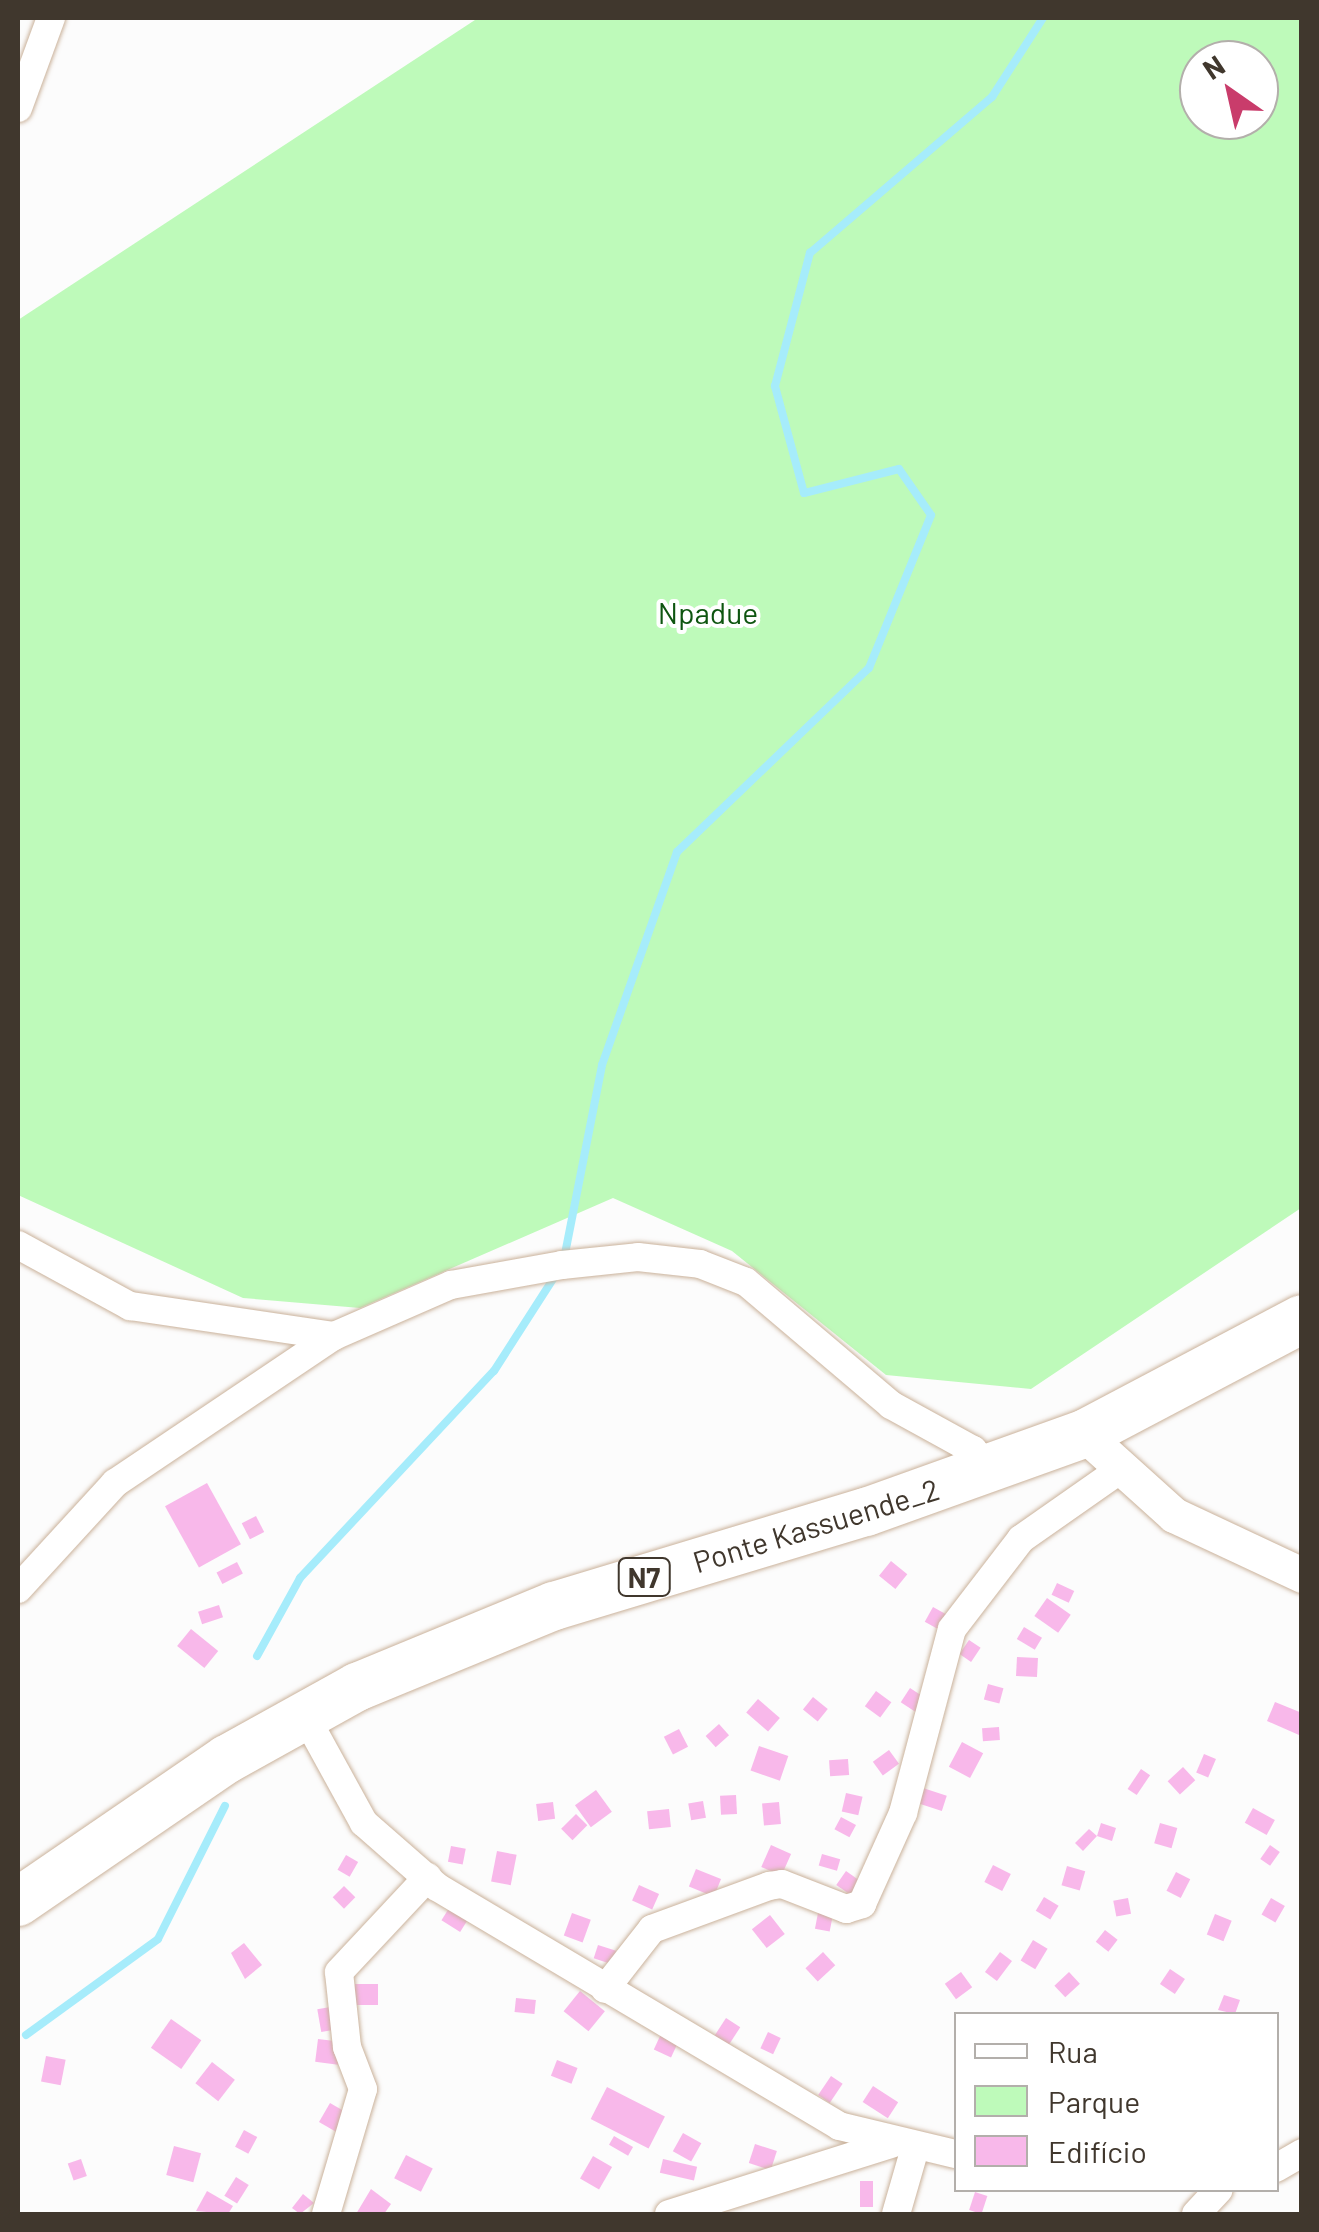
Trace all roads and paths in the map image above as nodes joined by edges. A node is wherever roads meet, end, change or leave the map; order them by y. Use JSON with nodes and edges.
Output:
{"nodes":[{"id":1,"x":51,"y":18,"type":"edge"},
{"id":2,"x":18,"y":108,"type":"edge"},
{"id":3,"x":18,"y":1245,"type":"edge"},
{"id":4,"x":1302,"y":1319,"type":"edge"},
{"id":5,"x":334,"y":1336,"type":"junction"},
{"id":6,"x":1084,"y":1434,"type":"junction"},
{"id":7,"x":1121,"y":1469,"type":"junction"},
{"id":8,"x":988,"y":1470,"type":"junction"},
{"id":9,"x":1302,"y":1575,"type":"edge"},
{"id":10,"x":18,"y":1590,"type":"edge"},
{"id":11,"x":304,"y":1714,"type":"junction"},
{"id":12,"x":428,"y":1877,"type":"junction"},
{"id":13,"x":18,"y":1902,"type":"edge"},
{"id":14,"x":605,"y":1990,"type":"junction"},
{"id":15,"x":903,"y":2146,"type":"junction"},
{"id":16,"x":1302,"y":2153,"type":"edge"},
{"id":17,"x":954,"y":2154,"type":"edge"},
{"id":18,"x":1279,"y":2166,"type":"edge"},
{"id":19,"x":1216,"y":2192,"type":"edge"},
{"id":20,"x":326,"y":2214,"type":"edge"},
{"id":21,"x":668,"y":2214,"type":"edge"},
{"id":22,"x":896,"y":2214,"type":"edge"},
{"id":23,"x":1196,"y":2214,"type":"edge"}],
"edges":[{"from":1,"to":2,"type":"street"},
{"from":3,"to":5,"type":"street"},
{"from":4,"to":6,"type":"highway","name":"Ponte Kassuende_2","number":"N7"},
{"from":5,"to":8,"type":"street"},
{"from":5,"to":10,"type":"street"},
{"from":6,"to":7,"type":"street"},
{"from":6,"to":8,"type":"highway","name":"Ponte Kassuende_2","number":"N7"},
{"from":7,"to":9,"type":"street"},
{"from":7,"to":14,"type":"street"},
{"from":8,"to":11,"type":"highway","name":"Ponte Kassuende_2","number":"N7"},
{"from":11,"to":12,"type":"street"},
{"from":11,"to":13,"type":"highway","name":"Ponte Kassuende_2","number":"N7"},
{"from":12,"to":14,"type":"street"},
{"from":12,"to":20,"type":"street"},
{"from":14,"to":15,"type":"street"},
{"from":15,"to":17,"type":"street"},
{"from":15,"to":21,"type":"street"},
{"from":15,"to":22,"type":"street"},
{"from":16,"to":18,"type":"street"},
{"from":19,"to":23,"type":"street"}]}
